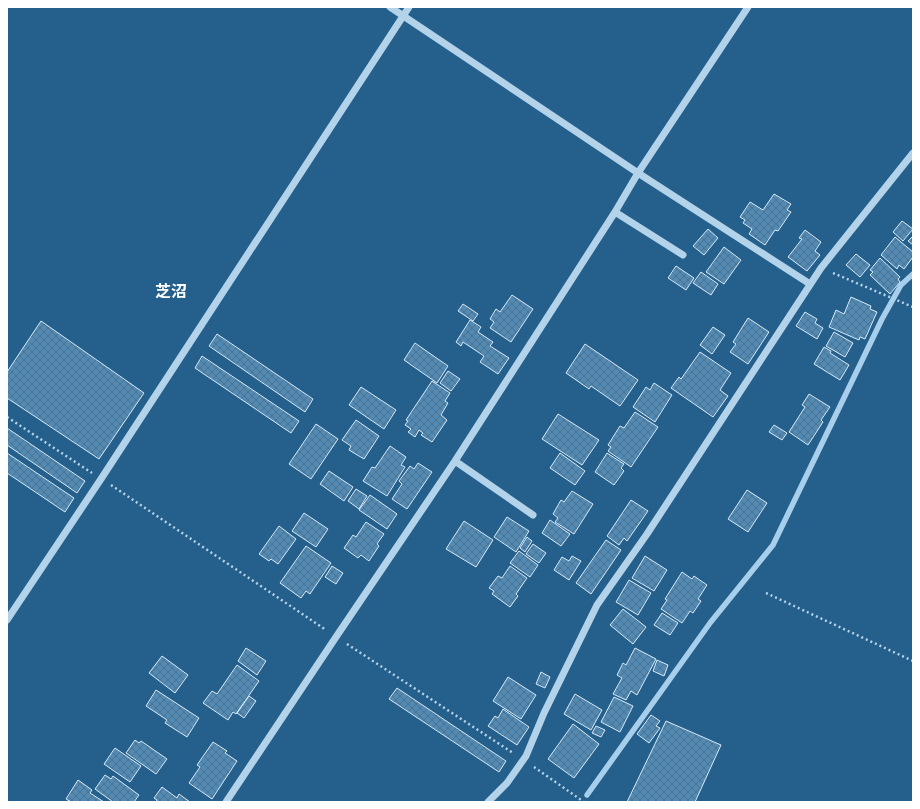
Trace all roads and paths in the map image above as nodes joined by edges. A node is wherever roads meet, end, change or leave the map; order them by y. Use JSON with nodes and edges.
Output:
{"nodes":[{"id":1,"x":390,"y":7,"type":"edge"},
{"id":2,"x":409,"y":7,"type":"edge"},
{"id":3,"x":748,"y":7,"type":"edge"},
{"id":4,"x":403,"y":16,"type":"junction"},
{"id":5,"x":913,"y":153,"type":"edge"},
{"id":6,"x":638,"y":173,"type":"junction"},
{"id":7,"x":615,"y":212,"type":"junction"},
{"id":8,"x":683,"y":255,"type":"dead end"},
{"id":9,"x":821,"y":268,"type":"junction"},
{"id":10,"x":810,"y":284,"type":"junction"},
{"id":11,"x":913,"y":307,"type":"edge"},
{"id":12,"x":7,"y":418,"type":"edge"},
{"id":13,"x":455,"y":461,"type":"junction"},
{"id":14,"x":101,"y":479,"type":"junction"},
{"id":15,"x":533,"y":515,"type":"dead end"},
{"id":16,"x":766,"y":593,"type":"dead end"},
{"id":17,"x":7,"y":620,"type":"edge"},
{"id":18,"x":336,"y":637,"type":"junction"},
{"id":19,"x":913,"y":661,"type":"edge"},
{"id":20,"x":523,"y":759,"type":"junction"},
{"id":21,"x":226,"y":802,"type":"edge"},
{"id":22,"x":488,"y":802,"type":"edge"},
{"id":23,"x":584,"y":802,"type":"edge"}],
"edges":[{"from":1,"to":4,"type":"street"},
{"from":2,"to":4,"type":"street"},
{"from":3,"to":6,"type":"street"},
{"from":4,"to":6,"type":"street"},
{"from":4,"to":14,"type":"street"},
{"from":5,"to":9,"type":"street"},
{"from":6,"to":7,"type":"street"},
{"from":6,"to":10,"type":"street"},
{"from":7,"to":8,"type":"street"},
{"from":7,"to":13,"type":"street"},
{"from":9,"to":10,"type":"street"},
{"from":9,"to":11,"type":"path"},
{"from":10,"to":20,"type":"street"},
{"from":12,"to":14,"type":"path"},
{"from":13,"to":15,"type":"street"},
{"from":13,"to":18,"type":"street"},
{"from":14,"to":17,"type":"street"},
{"from":14,"to":18,"type":"path"},
{"from":16,"to":19,"type":"path"},
{"from":18,"to":20,"type":"path"},
{"from":18,"to":21,"type":"street"},
{"from":20,"to":22,"type":"street"},
{"from":20,"to":23,"type":"path"}]}
